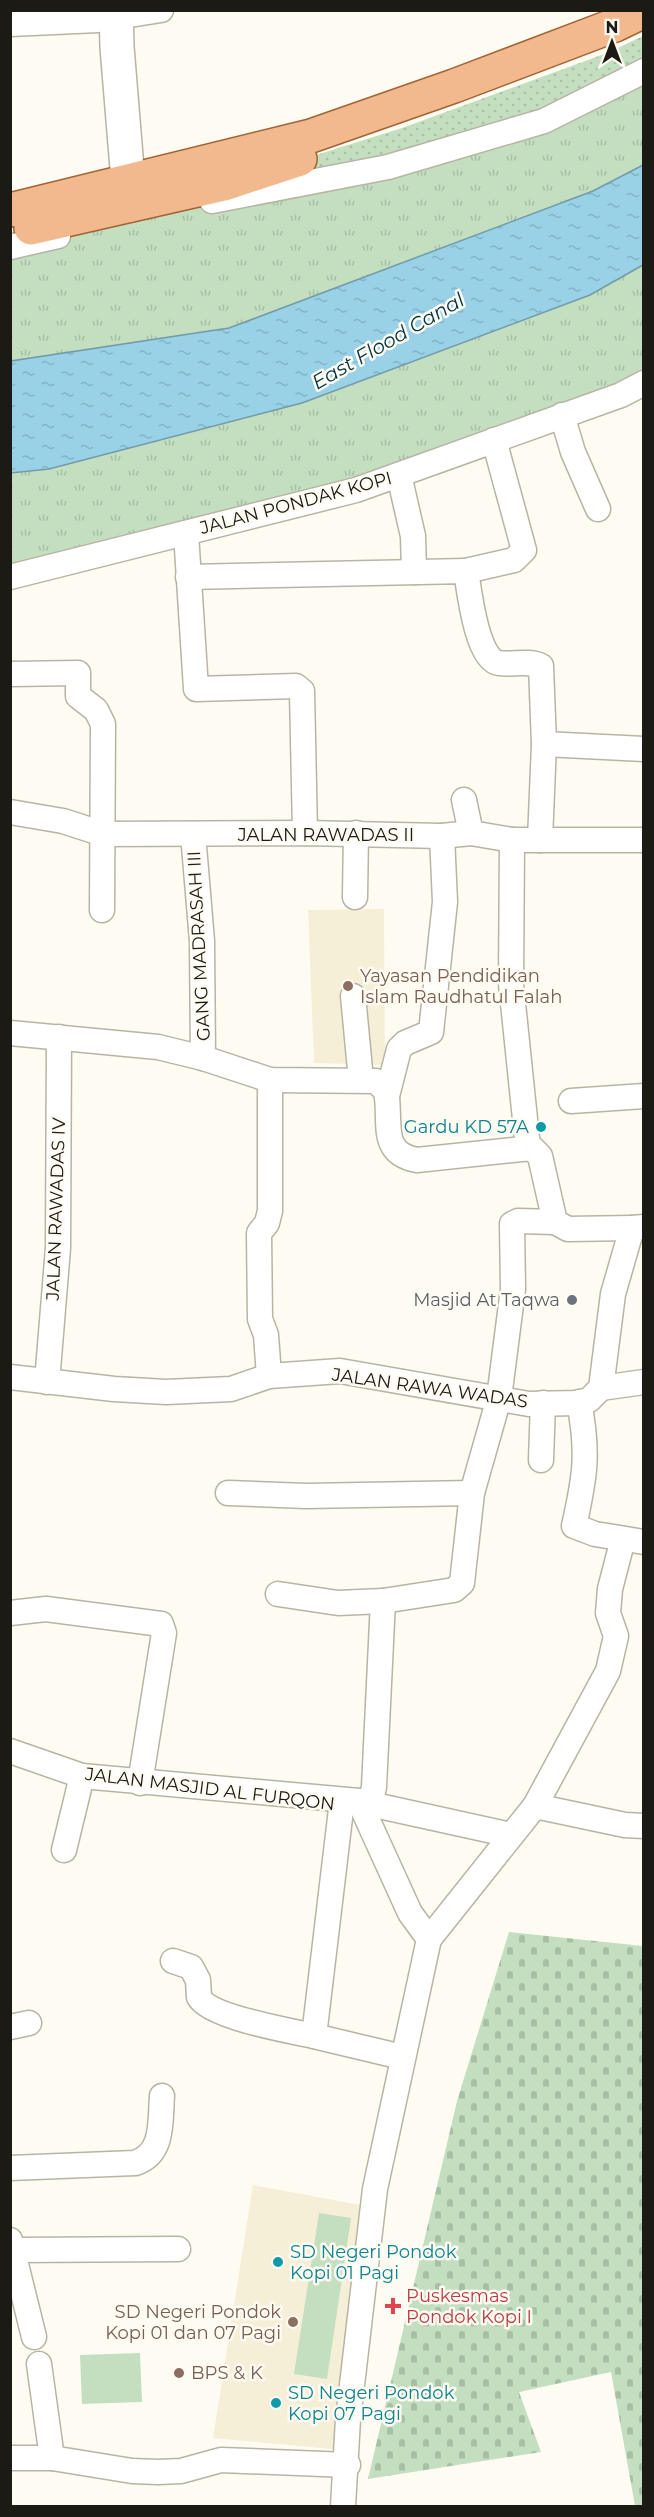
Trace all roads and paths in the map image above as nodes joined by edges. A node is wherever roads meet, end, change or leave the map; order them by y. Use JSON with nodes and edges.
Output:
{"nodes":[{"id":1,"x":161,"y":10,"type":"edge"},
{"id":2,"x":644,"y":11,"type":"edge"},
{"id":3,"x":116,"y":14,"type":"edge"},
{"id":4,"x":10,"y":24,"type":"edge"},
{"id":5,"x":644,"y":36,"type":"edge"},
{"id":6,"x":644,"y":71,"type":"edge"},
{"id":7,"x":129,"y":193,"type":"junction"},
{"id":8,"x":10,"y":210,"type":"edge"},
{"id":9,"x":10,"y":233,"type":"edge"},
{"id":10,"x":10,"y":246,"type":"edge"},
{"id":11,"x":644,"y":383,"type":"edge"},
{"id":12,"x":562,"y":416,"type":"junction"},
{"id":13,"x":494,"y":440,"type":"junction"},
{"id":14,"x":399,"y":475,"type":"junction"},
{"id":15,"x":598,"y":509,"type":"dead end"},
{"id":16,"x":186,"y":533,"type":"junction"},
{"id":17,"x":466,"y":571,"type":"junction"},
{"id":18,"x":414,"y":572,"type":"junction"},
{"id":19,"x":10,"y":577,"type":"edge"},
{"id":20,"x":188,"y":577,"type":"junction"},
{"id":21,"x":10,"y":674,"type":"edge"},
{"id":22,"x":544,"y":744,"type":"junction"},
{"id":23,"x":644,"y":749,"type":"edge"},
{"id":24,"x":464,"y":800,"type":"dead end"},
{"id":25,"x":10,"y":812,"type":"edge"},
{"id":26,"x":305,"y":833,"type":"junction"},
{"id":27,"x":356,"y":833,"type":"junction"},
{"id":28,"x":471,"y":833,"type":"junction"},
{"id":29,"x":103,"y":834,"type":"junction"},
{"id":30,"x":193,"y":834,"type":"junction"},
{"id":31,"x":442,"y":836,"type":"junction"},
{"id":32,"x":512,"y":840,"type":"junction"},
{"id":33,"x":540,"y":840,"type":"junction"},
{"id":34,"x":644,"y":840,"type":"edge"},
{"id":35,"x":355,"y":897,"type":"dead end"},
{"id":36,"x":102,"y":910,"type":"dead end"},
{"id":37,"x":353,"y":996,"type":"dead end"},
{"id":38,"x":10,"y":1033,"type":"edge"},
{"id":39,"x":59,"y":1037,"type":"junction"},
{"id":40,"x":204,"y":1058,"type":"junction"},
{"id":41,"x":270,"y":1080,"type":"junction"},
{"id":42,"x":361,"y":1080,"type":"junction"},
{"id":43,"x":387,"y":1096,"type":"junction"},
{"id":44,"x":644,"y":1096,"type":"edge"},
{"id":45,"x":571,"y":1101,"type":"dead end"},
{"id":46,"x":528,"y":1148,"type":"junction"},
{"id":47,"x":555,"y":1222,"type":"junction"},
{"id":48,"x":638,"y":1227,"type":"edge"},
{"id":49,"x":269,"y":1376,"type":"junction"},
{"id":50,"x":10,"y":1377,"type":"edge"},
{"id":51,"x":47,"y":1382,"type":"junction"},
{"id":52,"x":644,"y":1382,"type":"edge"},
{"id":53,"x":601,"y":1388,"type":"junction"},
{"id":54,"x":499,"y":1398,"type":"junction"},
{"id":55,"x":579,"y":1402,"type":"junction"},
{"id":56,"x":543,"y":1403,"type":"junction"},
{"id":57,"x":541,"y":1460,"type":"dead end"},
{"id":58,"x":228,"y":1493,"type":"dead end"},
{"id":59,"x":472,"y":1493,"type":"junction"},
{"id":60,"x":633,"y":1540,"type":"edge"},
{"id":61,"x":278,"y":1594,"type":"dead end"},
{"id":62,"x":383,"y":1601,"type":"junction"},
{"id":63,"x":10,"y":1613,"type":"edge"},
{"id":64,"x":10,"y":1751,"type":"edge"},
{"id":65,"x":82,"y":1776,"type":"junction"},
{"id":66,"x":140,"y":1783,"type":"junction"},
{"id":67,"x":357,"y":1802,"type":"junction"},
{"id":68,"x":535,"y":1806,"type":"junction"},
{"id":69,"x":644,"y":1826,"type":"edge"},
{"id":70,"x":511,"y":1835,"type":"junction"},
{"id":71,"x":63,"y":1850,"type":"dead end"},
{"id":72,"x":429,"y":1939,"type":"junction"},
{"id":73,"x":173,"y":1961,"type":"dead end"},
{"id":74,"x":314,"y":2036,"type":"junction"},
{"id":75,"x":402,"y":2057,"type":"junction"},
{"id":76,"x":162,"y":2096,"type":"dead end"},
{"id":77,"x":10,"y":2168,"type":"edge"},
{"id":78,"x":12,"y":2245,"type":"edge"},
{"id":79,"x":178,"y":2249,"type":"dead end"},
{"id":80,"x":34,"y":2337,"type":"dead end"},
{"id":81,"x":39,"y":2364,"type":"dead end"},
{"id":82,"x":10,"y":2458,"type":"edge"},
{"id":83,"x":52,"y":2458,"type":"junction"},
{"id":84,"x":348,"y":2465,"type":"junction"},
{"id":85,"x":344,"y":2506,"type":"edge"}],
"edges":[{"from":1,"to":3,"type":"street"},
{"from":2,"to":7,"type":"main road"},
{"from":3,"to":4,"type":"street"},
{"from":3,"to":7,"type":"street"},
{"from":5,"to":7,"type":"main road"},
{"from":6,"to":10,"type":"street"},
{"from":7,"to":8,"type":"main road"},
{"from":7,"to":9,"type":"main road"},
{"from":11,"to":12,"type":"street","name":"JALAN PONDAK KOPI"},
{"from":12,"to":13,"type":"street","name":"JALAN PONDAK KOPI"},
{"from":12,"to":15,"type":"street"},
{"from":13,"to":14,"type":"street","name":"JALAN PONDAK KOPI"},
{"from":13,"to":17,"type":"street"},
{"from":14,"to":16,"type":"street","name":"JALAN PONDAK KOPI"},
{"from":14,"to":18,"type":"street"},
{"from":16,"to":19,"type":"street","name":"JALAN PONDAK KOPI"},
{"from":16,"to":20,"type":"street"},
{"from":17,"to":18,"type":"street"},
{"from":17,"to":22,"type":"street"},
{"from":18,"to":20,"type":"street"},
{"from":20,"to":26,"type":"street"},
{"from":21,"to":29,"type":"street"},
{"from":22,"to":23,"type":"street"},
{"from":22,"to":33,"type":"street"},
{"from":24,"to":28,"type":"street"},
{"from":25,"to":29,"type":"street","name":"JALAN RAWADAS II"},
{"from":26,"to":27,"type":"street","name":"JALAN RAWADAS II"},
{"from":26,"to":30,"type":"street","name":"JALAN RAWADAS II"},
{"from":27,"to":31,"type":"street","name":"JALAN RAWADAS II"},
{"from":27,"to":35,"type":"street"},
{"from":28,"to":31,"type":"street","name":"JALAN RAWADAS II"},
{"from":28,"to":32,"type":"street","name":"JALAN RAWADAS II"},
{"from":29,"to":30,"type":"street","name":"JALAN RAWADAS II"},
{"from":29,"to":36,"type":"street"},
{"from":30,"to":40,"type":"street","name":"GANG MADRASAH III"},
{"from":31,"to":43,"type":"street"},
{"from":32,"to":33,"type":"street","name":"JALAN RAWADAS II"},
{"from":32,"to":46,"type":"street"},
{"from":33,"to":34,"type":"street","name":"JALAN RAWADAS II"},
{"from":37,"to":42,"type":"street"},
{"from":38,"to":39,"type":"street"},
{"from":39,"to":40,"type":"street"},
{"from":39,"to":51,"type":"street","name":"JALAN RAWADAS IV"},
{"from":40,"to":41,"type":"street"},
{"from":41,"to":42,"type":"street"},
{"from":41,"to":49,"type":"street"},
{"from":42,"to":43,"type":"street"},
{"from":43,"to":46,"type":"street"},
{"from":44,"to":45,"type":"street"},
{"from":46,"to":47,"type":"street"},
{"from":47,"to":48,"type":"street"},
{"from":47,"to":54,"type":"street"},
{"from":48,"to":53,"type":"street"},
{"from":49,"to":51,"type":"street","name":"JALAN RAWA WADAS"},
{"from":49,"to":54,"type":"street","name":"JALAN RAWA WADAS"},
{"from":50,"to":51,"type":"street","name":"JALAN RAWA WADAS"},
{"from":52,"to":53,"type":"street"},
{"from":53,"to":55,"type":"street"},
{"from":54,"to":56,"type":"street","name":"JALAN RAWA WADAS"},
{"from":54,"to":59,"type":"street"},
{"from":55,"to":56,"type":"street","name":"JALAN RAWA WADAS"},
{"from":55,"to":60,"type":"street"},
{"from":56,"to":57,"type":"street"},
{"from":58,"to":59,"type":"street"},
{"from":59,"to":62,"type":"street"},
{"from":60,"to":68,"type":"street"},
{"from":61,"to":62,"type":"street"},
{"from":62,"to":67,"type":"street"},
{"from":63,"to":66,"type":"street"},
{"from":64,"to":65,"type":"street","name":"JALAN MASJID AL FURQON"},
{"from":65,"to":66,"type":"street","name":"JALAN MASJID AL FURQON"},
{"from":65,"to":71,"type":"street"},
{"from":66,"to":67,"type":"street","name":"JALAN MASJID AL FURQON"},
{"from":67,"to":70,"type":"street"},
{"from":67,"to":72,"type":"street"},
{"from":67,"to":74,"type":"street","name":"JALAN MASJID AL FURQON"},
{"from":68,"to":69,"type":"street"},
{"from":68,"to":70,"type":"street"},
{"from":70,"to":72,"type":"street"},
{"from":72,"to":75,"type":"street"},
{"from":73,"to":74,"type":"street"},
{"from":74,"to":75,"type":"street"},
{"from":75,"to":84,"type":"street"},
{"from":76,"to":77,"type":"street"},
{"from":78,"to":79,"type":"street"},
{"from":78,"to":80,"type":"street"},
{"from":81,"to":83,"type":"street"},
{"from":82,"to":83,"type":"street"},
{"from":83,"to":84,"type":"street"},
{"from":84,"to":85,"type":"street"}]}
